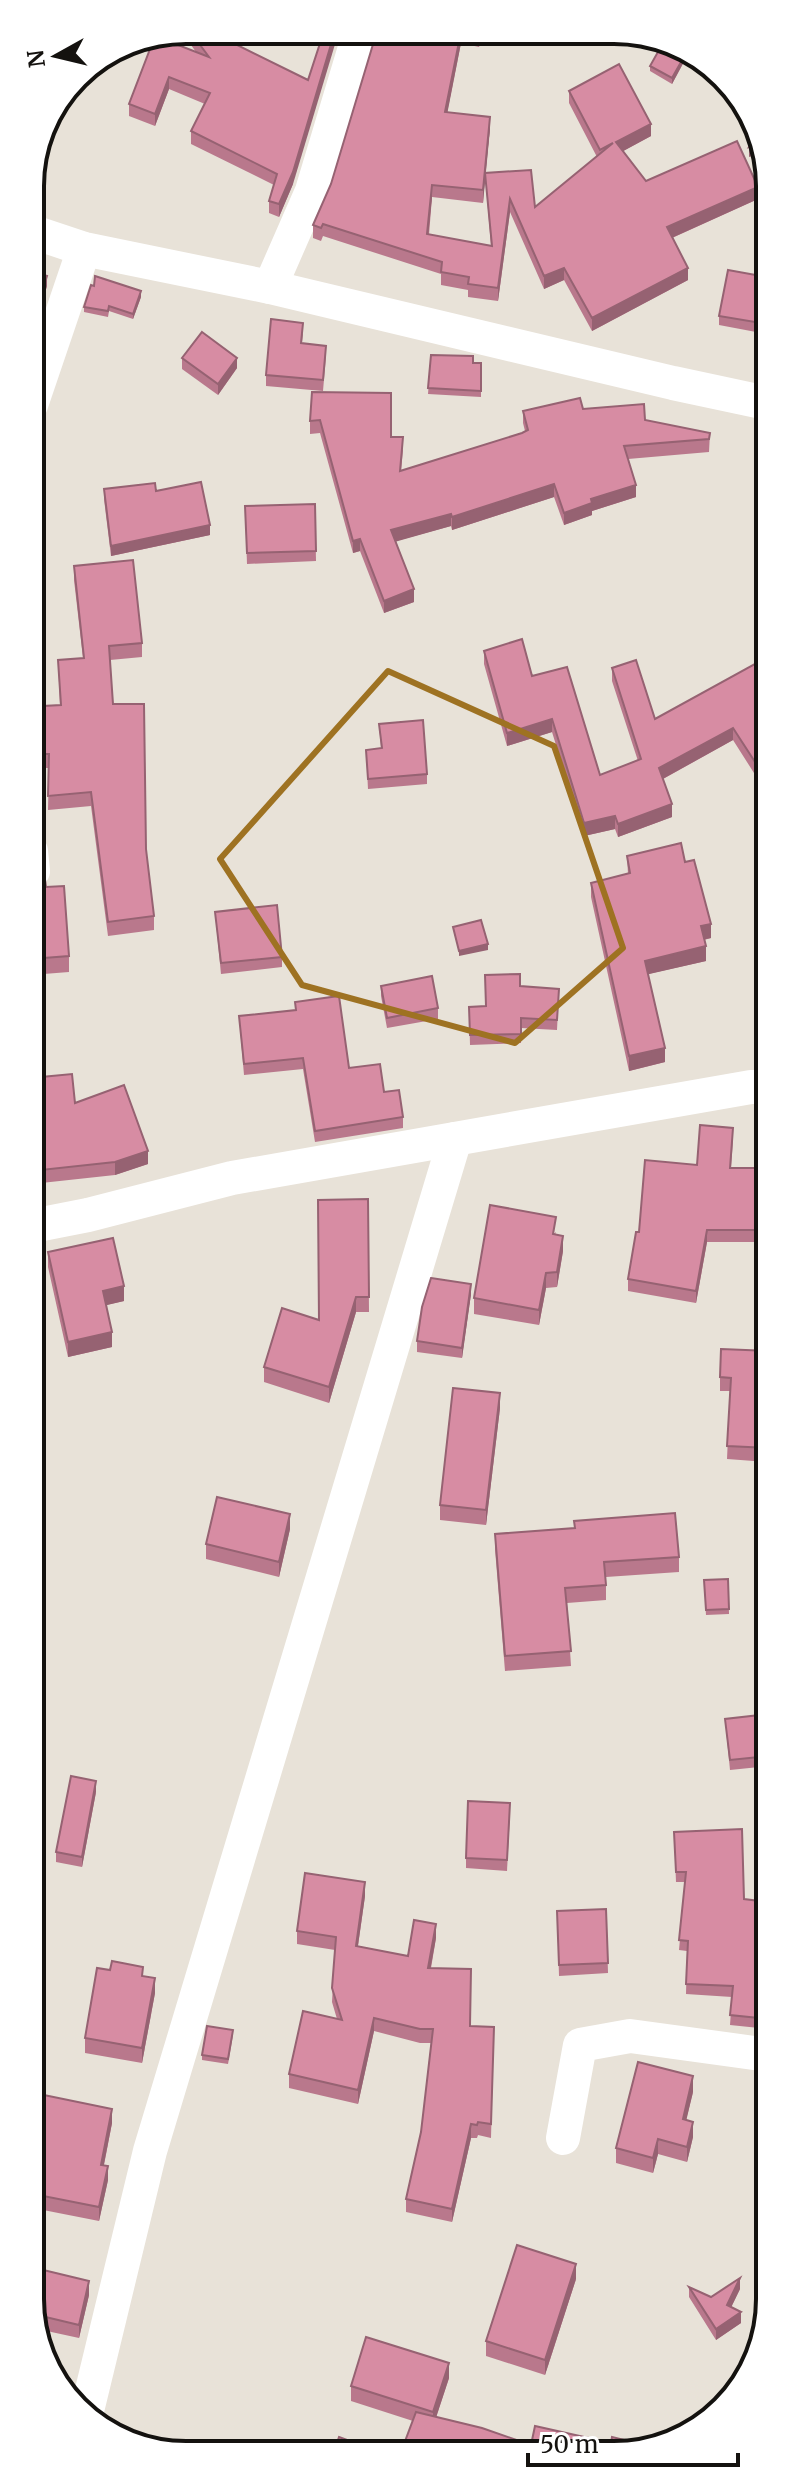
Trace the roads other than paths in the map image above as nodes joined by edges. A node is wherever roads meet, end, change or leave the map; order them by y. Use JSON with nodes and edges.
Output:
{"nodes":[{"id":1,"x":356,"y":44,"type":"edge"},
{"id":2,"x":44,"y":236,"type":"edge"},
{"id":3,"x":84,"y":249,"type":"junction"},
{"id":4,"x":270,"y":287,"type":"junction"},
{"id":5,"x":44,"y":367,"type":"edge"},
{"id":6,"x":756,"y":401,"type":"edge"},
{"id":7,"x":756,"y":1087,"type":"edge"},
{"id":8,"x":455,"y":1139,"type":"junction"},
{"id":9,"x":44,"y":1224,"type":"edge"},
{"id":10,"x":756,"y":2053,"type":"edge"},
{"id":11,"x":563,"y":2138,"type":"dead end"},
{"id":12,"x":89,"y":2402,"type":"edge"}],
"edges":[{"from":1,"to":4,"type":"street"},
{"from":2,"to":3,"type":"street"},
{"from":3,"to":4,"type":"street"},
{"from":3,"to":5,"type":"street"},
{"from":4,"to":6,"type":"street"},
{"from":7,"to":8,"type":"street"},
{"from":8,"to":9,"type":"street"},
{"from":8,"to":12,"type":"street"},
{"from":10,"to":11,"type":"street"}]}
